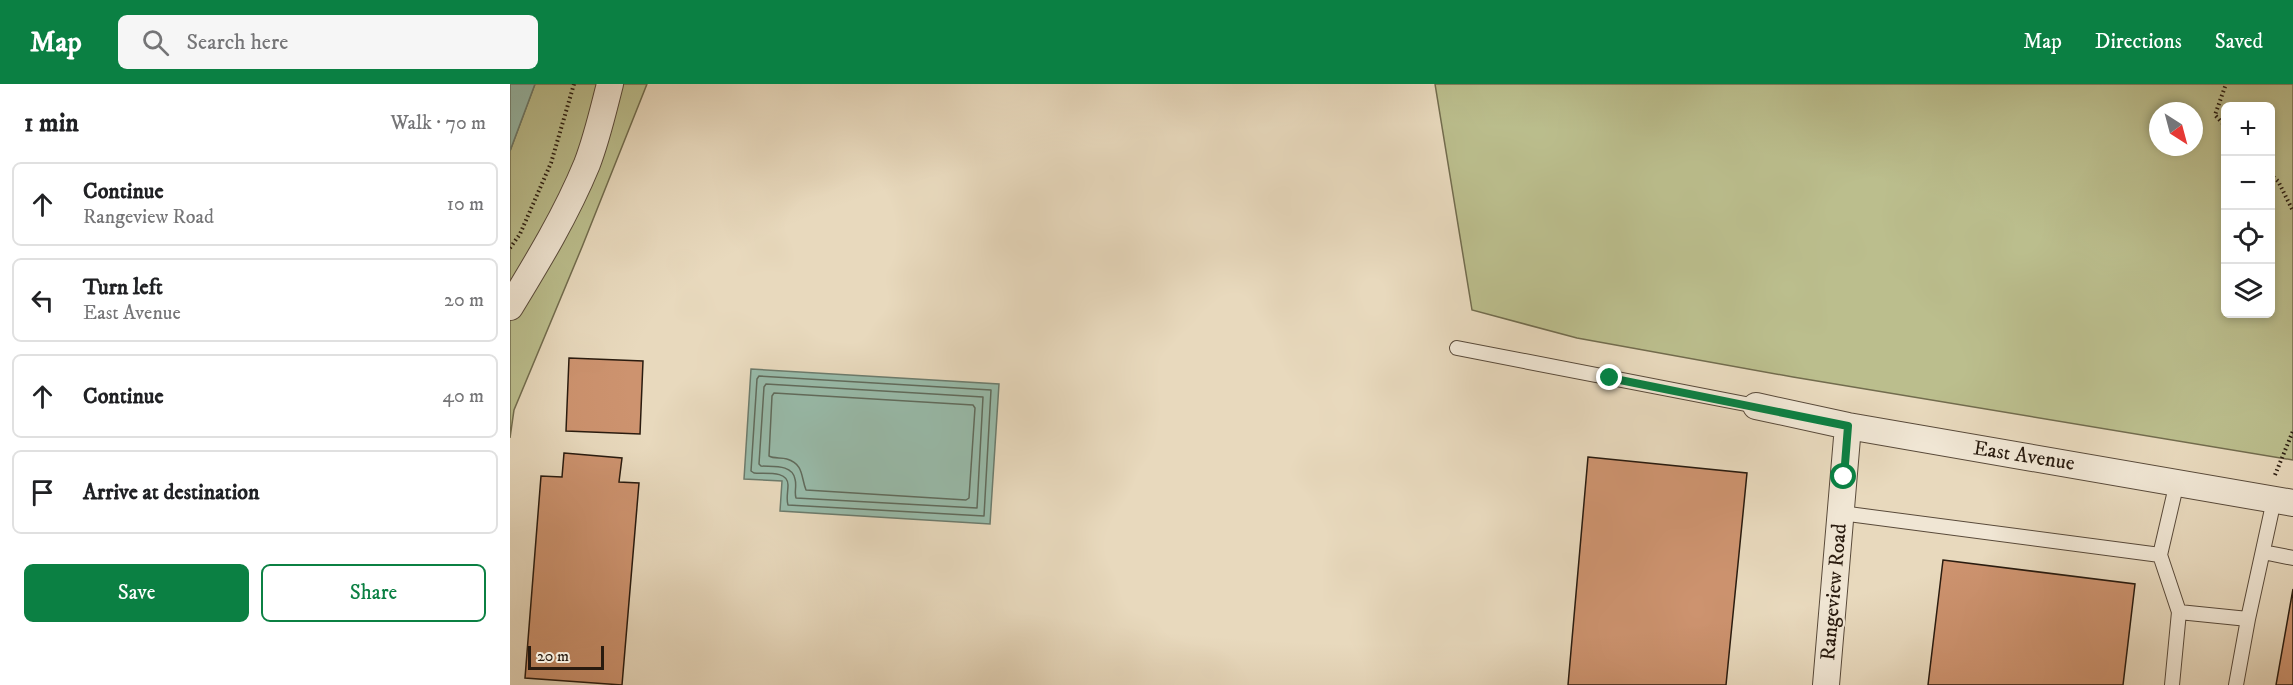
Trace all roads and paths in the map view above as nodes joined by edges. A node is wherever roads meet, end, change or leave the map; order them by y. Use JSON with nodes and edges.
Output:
{"nodes":[{"id":1,"x":574,"y":84,"type":"edge"},
{"id":2,"x":610,"y":84,"type":"edge"},
{"id":3,"x":2226,"y":84,"type":"edge"},
{"id":4,"x":2221,"y":122,"type":"edge"},
{"id":5,"x":2275,"y":179,"type":"edge"},
{"id":6,"x":2293,"y":211,"type":"edge"},
{"id":7,"x":510,"y":248,"type":"edge"},
{"id":8,"x":510,"y":308,"type":"edge"},
{"id":9,"x":1457,"y":348,"type":"dead end"},
{"id":10,"x":1756,"y":406,"type":"joint"},
{"id":11,"x":1848,"y":426,"type":"junction"},
{"id":12,"x":2293,"y":431,"type":"edge"},
{"id":13,"x":2276,"y":470,"type":"dead end"},
{"id":14,"x":2177,"y":482,"type":"junction"},
{"id":15,"x":2284,"y":502,"type":"edge"},
{"id":16,"x":1840,"y":513,"type":"junction"},
{"id":17,"x":2263,"y":552,"type":"junction"},
{"id":18,"x":2160,"y":555,"type":"junction"},
{"id":19,"x":2293,"y":558,"type":"edge"},
{"id":20,"x":2179,"y":612,"type":"junction"},
{"id":21,"x":2248,"y":619,"type":"junction"},
{"id":22,"x":1826,"y":685,"type":"edge"},
{"id":23,"x":2172,"y":685,"type":"edge"},
{"id":24,"x":2236,"y":685,"type":"edge"}],
"edges":[{"from":1,"to":7,"type":"path"},
{"from":2,"to":8,"type":"street"},
{"from":3,"to":4,"type":"path"},
{"from":5,"to":6,"type":"path"},
{"from":9,"to":10,"type":"lane"},
{"from":10,"to":11,"type":"street","name":"East Avenue"},
{"from":11,"to":14,"type":"street","name":"East Avenue"},
{"from":11,"to":16,"type":"street","name":"Rangeview Road"},
{"from":12,"to":13,"type":"path"},
{"from":14,"to":15,"type":"street","name":"East Avenue"},
{"from":14,"to":18,"type":"lane"},
{"from":15,"to":17,"type":"lane"},
{"from":16,"to":18,"type":"lane"},
{"from":16,"to":22,"type":"street","name":"Rangeview Road"},
{"from":17,"to":19,"type":"lane"},
{"from":17,"to":21,"type":"lane"},
{"from":18,"to":20,"type":"lane"},
{"from":20,"to":21,"type":"lane"},
{"from":20,"to":23,"type":"lane"},
{"from":21,"to":24,"type":"lane"}]}
